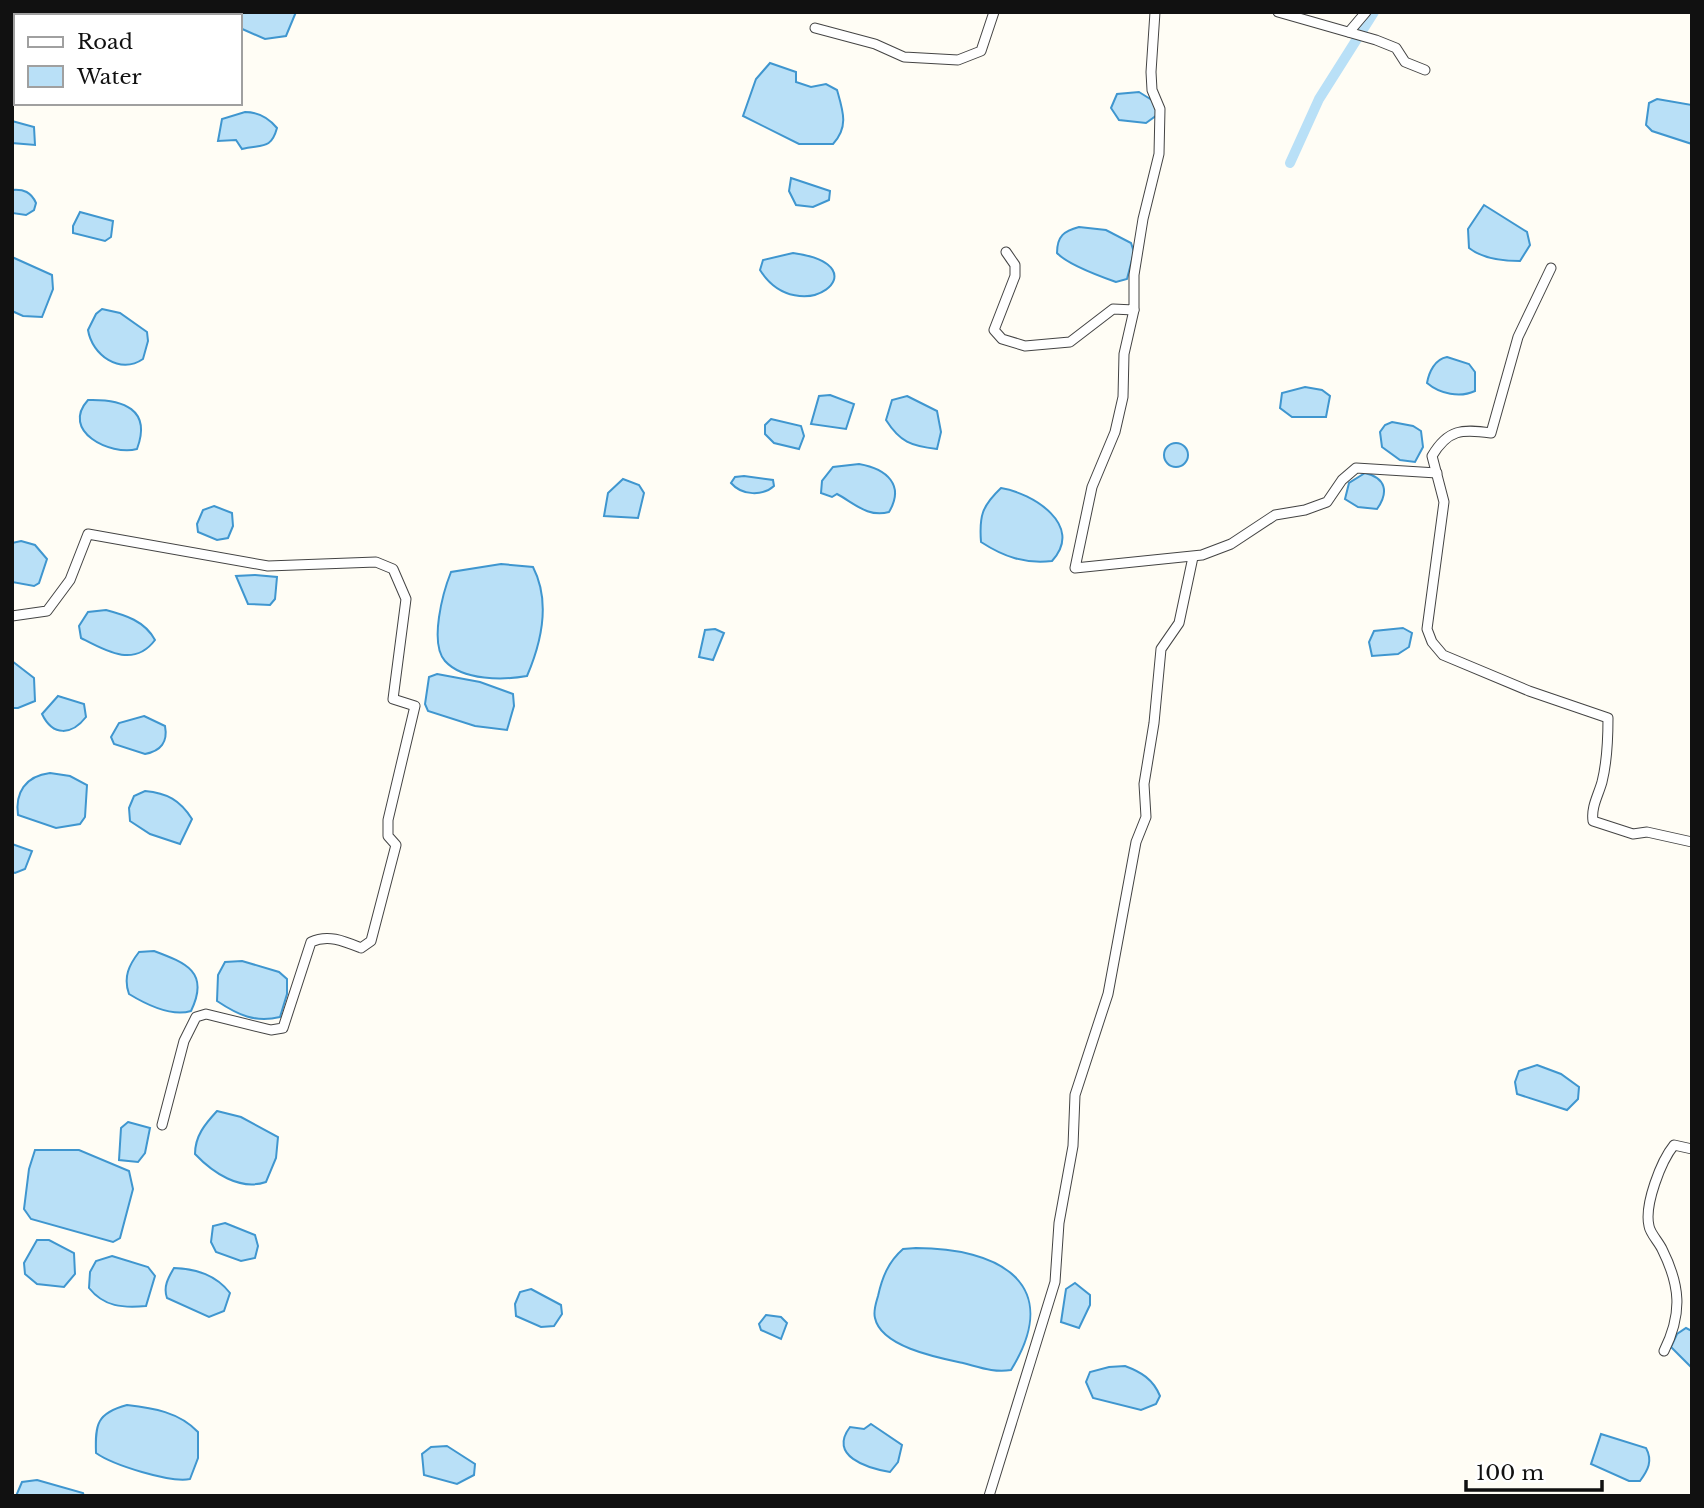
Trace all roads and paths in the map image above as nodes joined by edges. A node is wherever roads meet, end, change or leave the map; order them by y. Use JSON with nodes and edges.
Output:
{"nodes":[{"id":1,"x":994,"y":12,"type":"edge"},
{"id":2,"x":1155,"y":12,"type":"edge"},
{"id":3,"x":1278,"y":12,"type":"edge"},
{"id":4,"x":1366,"y":12,"type":"edge"},
{"id":5,"x":816,"y":28,"type":"dead end"},
{"id":6,"x":1349,"y":32,"type":"junction"},
{"id":7,"x":1425,"y":70,"type":"dead end"},
{"id":8,"x":1006,"y":252,"type":"dead end"},
{"id":9,"x":1551,"y":268,"type":"dead end"},
{"id":10,"x":1134,"y":310,"type":"junction"},
{"id":11,"x":1437,"y":473,"type":"junction"},
{"id":12,"x":1193,"y":557,"type":"junction"},
{"id":13,"x":12,"y":615,"type":"edge"},
{"id":14,"x":1692,"y":842,"type":"edge"},
{"id":15,"x":162,"y":1125,"type":"dead end"},
{"id":16,"x":1692,"y":1149,"type":"edge"},
{"id":17,"x":1664,"y":1351,"type":"dead end"},
{"id":18,"x":989,"y":1496,"type":"edge"}],
"edges":[{"from":1,"to":5,"type":"street"},
{"from":2,"to":10,"type":"street"},
{"from":3,"to":6,"type":"street"},
{"from":4,"to":6,"type":"street"},
{"from":6,"to":7,"type":"street"},
{"from":8,"to":10,"type":"street"},
{"from":9,"to":11,"type":"street"},
{"from":10,"to":12,"type":"street"},
{"from":11,"to":12,"type":"street"},
{"from":11,"to":14,"type":"street"},
{"from":12,"to":18,"type":"street"},
{"from":13,"to":15,"type":"street"},
{"from":16,"to":17,"type":"street"}]}
